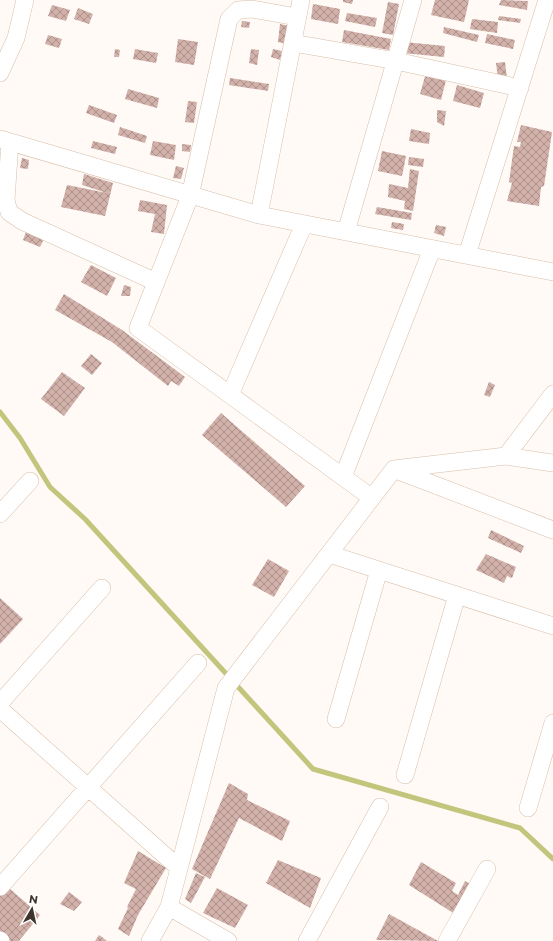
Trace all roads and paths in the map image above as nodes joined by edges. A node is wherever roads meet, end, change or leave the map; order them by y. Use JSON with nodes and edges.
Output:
{"nodes":[{"id":1,"x":25,"y":0,"type":"edge"},
{"id":2,"x":301,"y":0,"type":"edge"},
{"id":3,"x":413,"y":0,"type":"edge"},
{"id":4,"x":547,"y":0,"type":"edge"},
{"id":5,"x":297,"y":17,"type":"junction"},
{"id":6,"x":292,"y":43,"type":"junction"},
{"id":7,"x":396,"y":61,"type":"junction"},
{"id":8,"x":0,"y":73,"type":"edge"},
{"id":9,"x":520,"y":88,"type":"junction"},
{"id":10,"x":5,"y":141,"type":"edge"},
{"id":11,"x":190,"y":196,"type":"junction"},
{"id":12,"x":260,"y":215,"type":"junction"},
{"id":13,"x":304,"y":224,"type":"junction"},
{"id":14,"x":346,"y":232,"type":"junction"},
{"id":15,"x":432,"y":249,"type":"junction"},
{"id":16,"x":467,"y":255,"type":"junction"},
{"id":17,"x":553,"y":272,"type":"edge"},
{"id":18,"x":156,"y":282,"type":"junction"},
{"id":19,"x":553,"y":394,"type":"edge"},
{"id":20,"x":230,"y":395,"type":"junction"},
{"id":21,"x":506,"y":456,"type":"junction"},
{"id":22,"x":553,"y":463,"type":"edge"},
{"id":23,"x":394,"y":469,"type":"junction"},
{"id":24,"x":343,"y":477,"type":"junction"},
{"id":25,"x":30,"y":481,"type":"dead end"},
{"id":26,"x":372,"y":498,"type":"junction"},
{"id":27,"x":0,"y":514,"type":"edge"},
{"id":28,"x":553,"y":530,"type":"edge"},
{"id":29,"x":329,"y":554,"type":"junction"},
{"id":30,"x":379,"y":570,"type":"junction"},
{"id":31,"x":102,"y":588,"type":"dead end"},
{"id":32,"x":457,"y":595,"type":"junction"},
{"id":33,"x":553,"y":626,"type":"edge"},
{"id":34,"x":198,"y":663,"type":"dead end"},
{"id":35,"x":0,"y":703,"type":"edge"},
{"id":36,"x":0,"y":709,"type":"edge"},
{"id":37,"x":336,"y":719,"type":"dead end"},
{"id":38,"x":553,"y":723,"type":"edge"},
{"id":39,"x":405,"y":775,"type":"dead end"},
{"id":40,"x":88,"y":787,"type":"junction"},
{"id":41,"x":380,"y":807,"type":"dead end"},
{"id":42,"x":528,"y":808,"type":"dead end"},
{"id":43,"x":179,"y":868,"type":"junction"},
{"id":44,"x":487,"y":869,"type":"dead end"},
{"id":45,"x":0,"y":887,"type":"edge"},
{"id":46,"x":169,"y":907,"type":"junction"},
{"id":47,"x":150,"y":941,"type":"edge"},
{"id":48,"x":228,"y":941,"type":"edge"},
{"id":49,"x":307,"y":941,"type":"edge"},
{"id":50,"x":447,"y":941,"type":"edge"}],
"edges":[{"from":1,"to":8,"type":"street"},
{"from":2,"to":5,"type":"street"},
{"from":3,"to":7,"type":"street"},
{"from":4,"to":9,"type":"street"},
{"from":5,"to":6,"type":"street"},
{"from":5,"to":11,"type":"street"},
{"from":6,"to":7,"type":"street"},
{"from":6,"to":12,"type":"street"},
{"from":7,"to":9,"type":"street"},
{"from":7,"to":14,"type":"street"},
{"from":9,"to":16,"type":"street"},
{"from":10,"to":11,"type":"street"},
{"from":10,"to":18,"type":"street"},
{"from":11,"to":12,"type":"street"},
{"from":11,"to":18,"type":"street"},
{"from":12,"to":13,"type":"street"},
{"from":13,"to":14,"type":"street"},
{"from":13,"to":20,"type":"street"},
{"from":14,"to":15,"type":"street"},
{"from":15,"to":16,"type":"street"},
{"from":15,"to":24,"type":"street"},
{"from":16,"to":17,"type":"street"},
{"from":18,"to":20,"type":"street"},
{"from":19,"to":21,"type":"street"},
{"from":20,"to":24,"type":"street"},
{"from":21,"to":22,"type":"street"},
{"from":21,"to":23,"type":"street"},
{"from":23,"to":26,"type":"street"},
{"from":23,"to":28,"type":"street"},
{"from":24,"to":26,"type":"street"},
{"from":25,"to":27,"type":"street"},
{"from":26,"to":29,"type":"street"},
{"from":29,"to":30,"type":"street"},
{"from":29,"to":43,"type":"street"},
{"from":30,"to":32,"type":"street"},
{"from":30,"to":37,"type":"street"},
{"from":31,"to":35,"type":"street"},
{"from":32,"to":33,"type":"street"},
{"from":32,"to":39,"type":"street"},
{"from":34,"to":40,"type":"street"},
{"from":36,"to":40,"type":"street"},
{"from":38,"to":42,"type":"street"},
{"from":40,"to":43,"type":"street"},
{"from":40,"to":45,"type":"street"},
{"from":41,"to":49,"type":"street"},
{"from":43,"to":46,"type":"street"},
{"from":44,"to":50,"type":"street"},
{"from":46,"to":47,"type":"street"},
{"from":46,"to":48,"type":"street"}]}
